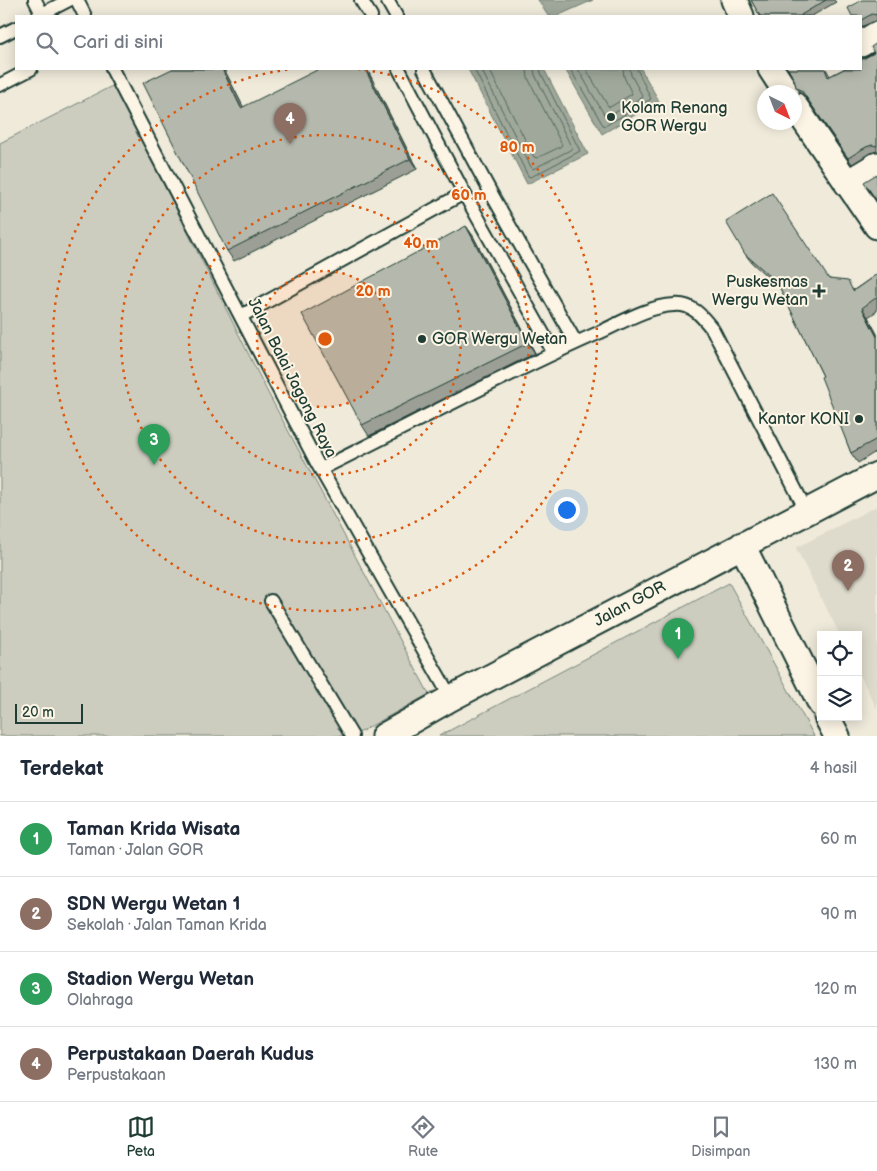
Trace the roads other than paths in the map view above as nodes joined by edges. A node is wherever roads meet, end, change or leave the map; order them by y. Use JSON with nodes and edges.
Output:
{"nodes":[{"id":1,"x":35,"y":0,"type":"edge"},
{"id":2,"x":69,"y":0,"type":"edge"},
{"id":3,"x":77,"y":0,"type":"edge"},
{"id":4,"x":361,"y":0,"type":"edge"},
{"id":5,"x":388,"y":0,"type":"edge"},
{"id":6,"x":734,"y":0,"type":"edge"},
{"id":7,"x":41,"y":15,"type":"edge"},
{"id":8,"x":84,"y":15,"type":"edge"},
{"id":9,"x":369,"y":15,"type":"edge"},
{"id":10,"x":396,"y":15,"type":"edge"},
{"id":11,"x":741,"y":15,"type":"edge"},
{"id":12,"x":15,"y":28,"type":"edge"},
{"id":13,"x":877,"y":34,"type":"edge"},
{"id":14,"x":0,"y":36,"type":"edge"},
{"id":15,"x":862,"y":43,"type":"edge"},
{"id":16,"x":29,"y":70,"type":"edge"},
{"id":17,"x":113,"y":70,"type":"edge"},
{"id":18,"x":400,"y":70,"type":"edge"},
{"id":19,"x":425,"y":70,"type":"edge"},
{"id":20,"x":772,"y":70,"type":"edge"},
{"id":21,"x":0,"y":85,"type":"edge"},
{"id":22,"x":781,"y":85,"type":"edge"},
{"id":23,"x":802,"y":117,"type":"edge"},
{"id":24,"x":877,"y":165,"type":"edge"},
{"id":25,"x":847,"y":183,"type":"junction"},
{"id":26,"x":464,"y":193,"type":"junction"},
{"id":27,"x":877,"y":226,"type":"edge"},
{"id":28,"x":241,"y":316,"type":"junction"},
{"id":29,"x":576,"y":343,"type":"junction"},
{"id":30,"x":554,"y":353,"type":"junction"},
{"id":31,"x":321,"y":469,"type":"junction"},
{"id":32,"x":877,"y":475,"type":"edge"},
{"id":33,"x":807,"y":512,"type":"junction"},
{"id":34,"x":742,"y":545,"type":"junction"},
{"id":35,"x":271,"y":601,"type":"dead end"},
{"id":36,"x":817,"y":696,"type":"edge"},
{"id":37,"x":451,"y":698,"type":"junction"},
{"id":38,"x":829,"y":721,"type":"edge"},
{"id":39,"x":352,"y":736,"type":"edge"},
{"id":40,"x":384,"y":736,"type":"edge"},
{"id":41,"x":836,"y":736,"type":"edge"}],
"edges":[{"from":1,"to":7,"type":"lane"},
{"from":2,"to":7,"type":"lane"},
{"from":3,"to":8,"type":"lane"},
{"from":4,"to":9,"type":"lane"},
{"from":5,"to":10,"type":"lane"},
{"from":6,"to":11,"type":"street"},
{"from":12,"to":14,"type":"lane"},
{"from":13,"to":15,"type":"street"},
{"from":16,"to":21,"type":"lane"},
{"from":17,"to":28,"type":"lane","name":"Jalan Balai Jagong Raya"},
{"from":18,"to":26,"type":"lane"},
{"from":19,"to":29,"type":"lane"},
{"from":20,"to":22,"type":"street"},
{"from":23,"to":25,"type":"street"},
{"from":24,"to":25,"type":"street"},
{"from":25,"to":27,"type":"street"},
{"from":26,"to":28,"type":"lane"},
{"from":26,"to":30,"type":"lane"},
{"from":28,"to":31,"type":"lane","name":"Jalan Balai Jagong Raya"},
{"from":29,"to":30,"type":"lane"},
{"from":29,"to":33,"type":"lane"},
{"from":30,"to":31,"type":"lane"},
{"from":31,"to":37,"type":"lane","name":"Jalan Balai Jagong Raya"},
{"from":32,"to":33,"type":"street","name":"Jalan GOR"},
{"from":33,"to":34,"type":"street","name":"Jalan GOR"},
{"from":34,"to":36,"type":"street"},
{"from":34,"to":37,"type":"street","name":"Jalan GOR"},
{"from":35,"to":39,"type":"lane"},
{"from":37,"to":40,"type":"street","name":"Jalan GOR"},
{"from":38,"to":41,"type":"street"}]}
